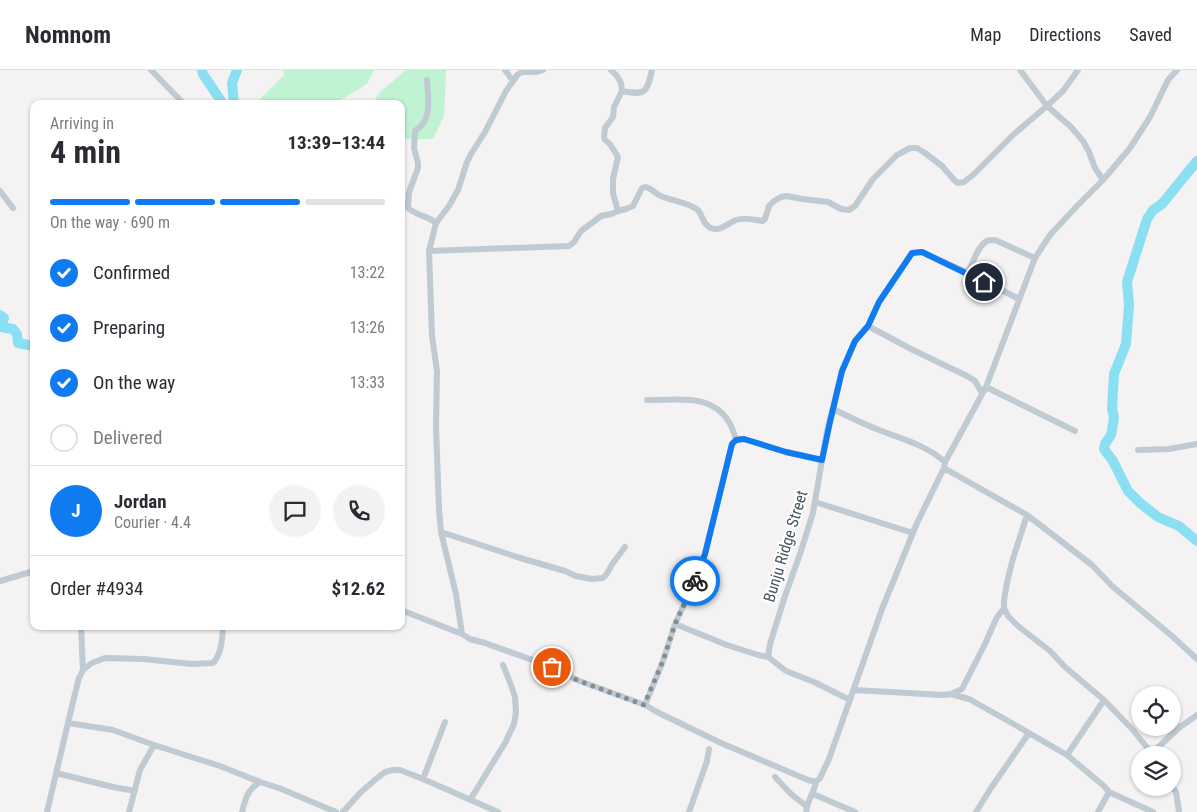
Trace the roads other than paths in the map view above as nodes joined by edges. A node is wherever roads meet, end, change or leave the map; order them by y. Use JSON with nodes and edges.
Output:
{"nodes":[{"id":1,"x":152,"y":70,"type":"edge"},
{"id":2,"x":505,"y":70,"type":"edge"},
{"id":3,"x":543,"y":70,"type":"edge"},
{"id":4,"x":611,"y":70,"type":"edge"},
{"id":5,"x":652,"y":70,"type":"edge"},
{"id":6,"x":1020,"y":70,"type":"edge"},
{"id":7,"x":1078,"y":70,"type":"edge"},
{"id":8,"x":1177,"y":70,"type":"edge"},
{"id":9,"x":427,"y":80,"type":"dead end"},
{"id":10,"x":513,"y":81,"type":"junction"},
{"id":11,"x":622,"y":92,"type":"junction"},
{"id":12,"x":180,"y":100,"type":"edge"},
{"id":13,"x":1047,"y":106,"type":"junction"},
{"id":14,"x":1103,"y":180,"type":"junction"},
{"id":15,"x":0,"y":191,"type":"edge"},
{"id":16,"x":13,"y":208,"type":"dead end"},
{"id":17,"x":618,"y":211,"type":"junction"},
{"id":18,"x":436,"y":222,"type":"junction"},
{"id":19,"x":429,"y":251,"type":"junction"},
{"id":20,"x":1035,"y":258,"type":"junction"},
{"id":21,"x":968,"y":273,"type":"junction"},
{"id":22,"x":1019,"y":299,"type":"junction"},
{"id":23,"x":868,"y":326,"type":"junction"},
{"id":24,"x":986,"y":387,"type":"junction"},
{"id":25,"x":982,"y":394,"type":"junction"},
{"id":26,"x":647,"y":400,"type":"dead end"},
{"id":27,"x":833,"y":409,"type":"junction"},
{"id":28,"x":1075,"y":431,"type":"dead end"},
{"id":29,"x":736,"y":440,"type":"junction"},
{"id":30,"x":1197,"y":444,"type":"edge"},
{"id":31,"x":1138,"y":450,"type":"dead end"},
{"id":32,"x":822,"y":460,"type":"junction"},
{"id":33,"x":945,"y":465,"type":"junction"},
{"id":34,"x":815,"y":502,"type":"junction"},
{"id":35,"x":1027,"y":515,"type":"junction"},
{"id":36,"x":441,"y":532,"type":"junction"},
{"id":37,"x":913,"y":532,"type":"junction"},
{"id":38,"x":626,"y":546,"type":"dead end"},
{"id":39,"x":30,"y":572,"type":"edge"},
{"id":40,"x":0,"y":580,"type":"edge"},
{"id":41,"x":1004,"y":608,"type":"junction"},
{"id":42,"x":405,"y":612,"type":"edge"},
{"id":43,"x":675,"y":624,"type":"junction"},
{"id":44,"x":81,"y":630,"type":"edge"},
{"id":45,"x":223,"y":630,"type":"edge"},
{"id":46,"x":462,"y":634,"type":"junction"},
{"id":47,"x":768,"y":657,"type":"junction"},
{"id":48,"x":1197,"y":659,"type":"edge"},
{"id":49,"x":503,"y":665,"type":"dead end"},
{"id":50,"x":83,"y":670,"type":"junction"},
{"id":51,"x":854,"y":690,"type":"junction"},
{"id":52,"x":952,"y":694,"type":"junction"},
{"id":53,"x":850,"y":700,"type":"junction"},
{"id":54,"x":1104,"y":700,"type":"junction"},
{"id":55,"x":644,"y":705,"type":"junction"},
{"id":56,"x":1197,"y":715,"type":"edge"},
{"id":57,"x":445,"y":722,"type":"dead end"},
{"id":58,"x":68,"y":723,"type":"junction"},
{"id":59,"x":1029,"y":733,"type":"junction"},
{"id":60,"x":154,"y":745,"type":"junction"},
{"id":61,"x":1146,"y":746,"type":"edge"},
{"id":62,"x":1161,"y":746,"type":"edge"},
{"id":63,"x":710,"y":749,"type":"dead end"},
{"id":64,"x":1067,"y":756,"type":"junction"},
{"id":65,"x":56,"y":773,"type":"junction"},
{"id":66,"x":775,"y":777,"type":"dead end"},
{"id":67,"x":423,"y":779,"type":"junction"},
{"id":68,"x":260,"y":782,"type":"junction"},
{"id":69,"x":816,"y":782,"type":"junction"},
{"id":70,"x":135,"y":791,"type":"junction"},
{"id":71,"x":1109,"y":792,"type":"junction"},
{"id":72,"x":813,"y":794,"type":"junction"},
{"id":73,"x":1177,"y":796,"type":"edge"},
{"id":74,"x":470,"y":800,"type":"junction"},
{"id":75,"x":806,"y":809,"type":"edge"},
{"id":76,"x":47,"y":812,"type":"edge"},
{"id":77,"x":129,"y":812,"type":"edge"},
{"id":78,"x":242,"y":812,"type":"edge"},
{"id":79,"x":336,"y":812,"type":"edge"},
{"id":80,"x":343,"y":812,"type":"edge"},
{"id":81,"x":498,"y":812,"type":"edge"},
{"id":82,"x":689,"y":812,"type":"edge"},
{"id":83,"x":855,"y":812,"type":"edge"},
{"id":84,"x":976,"y":812,"type":"edge"},
{"id":85,"x":1098,"y":812,"type":"edge"},
{"id":86,"x":1153,"y":812,"type":"edge"},
{"id":87,"x":1179,"y":812,"type":"edge"}],
"edges":[{"from":1,"to":12,"type":"street"},
{"from":2,"to":10,"type":"street"},
{"from":3,"to":10,"type":"street"},
{"from":4,"to":11,"type":"street"},
{"from":5,"to":11,"type":"street"},
{"from":6,"to":13,"type":"street"},
{"from":7,"to":13,"type":"street"},
{"from":8,"to":14,"type":"street"},
{"from":9,"to":18,"type":"street"},
{"from":10,"to":18,"type":"street"},
{"from":11,"to":17,"type":"street"},
{"from":13,"to":14,"type":"street"},
{"from":13,"to":17,"type":"street"},
{"from":14,"to":20,"type":"street"},
{"from":15,"to":16,"type":"street"},
{"from":17,"to":19,"type":"street"},
{"from":18,"to":19,"type":"street"},
{"from":19,"to":36,"type":"street"},
{"from":20,"to":21,"type":"street"},
{"from":20,"to":22,"type":"street"},
{"from":21,"to":22,"type":"street","name":"Bunju Ridge Street"},
{"from":21,"to":23,"type":"street","name":"Bunju Ridge Street"},
{"from":22,"to":24,"type":"street"},
{"from":23,"to":25,"type":"street"},
{"from":23,"to":27,"type":"street","name":"Bunju Ridge Street"},
{"from":24,"to":25,"type":"street"},
{"from":24,"to":28,"type":"street"},
{"from":25,"to":33,"type":"street"},
{"from":26,"to":29,"type":"street"},
{"from":27,"to":32,"type":"street","name":"Bunju Ridge Street"},
{"from":27,"to":33,"type":"street"},
{"from":29,"to":32,"type":"street"},
{"from":29,"to":43,"type":"street"},
{"from":30,"to":31,"type":"street"},
{"from":32,"to":34,"type":"street","name":"Bunju Ridge Street"},
{"from":33,"to":35,"type":"street"},
{"from":33,"to":37,"type":"street"},
{"from":34,"to":37,"type":"street"},
{"from":34,"to":47,"type":"street","name":"Bunju Ridge Street"},
{"from":35,"to":41,"type":"street"},
{"from":35,"to":48,"type":"street"},
{"from":36,"to":38,"type":"street"},
{"from":36,"to":46,"type":"street"},
{"from":37,"to":51,"type":"street"},
{"from":39,"to":40,"type":"street"},
{"from":41,"to":52,"type":"street"},
{"from":41,"to":54,"type":"street"},
{"from":42,"to":46,"type":"street"},
{"from":43,"to":47,"type":"street"},
{"from":43,"to":55,"type":"street"},
{"from":44,"to":50,"type":"street"},
{"from":45,"to":50,"type":"street"},
{"from":46,"to":55,"type":"street"},
{"from":47,"to":53,"type":"street"},
{"from":49,"to":74,"type":"street"},
{"from":50,"to":58,"type":"street"},
{"from":51,"to":52,"type":"street"},
{"from":51,"to":53,"type":"street"},
{"from":52,"to":59,"type":"street"},
{"from":53,"to":69,"type":"street"},
{"from":54,"to":61,"type":"street"},
{"from":54,"to":64,"type":"street"},
{"from":55,"to":69,"type":"street"},
{"from":56,"to":62,"type":"street"},
{"from":57,"to":67,"type":"street"},
{"from":58,"to":60,"type":"street"},
{"from":58,"to":65,"type":"street"},
{"from":59,"to":64,"type":"street"},
{"from":59,"to":84,"type":"street"},
{"from":60,"to":68,"type":"street"},
{"from":60,"to":70,"type":"street"},
{"from":63,"to":82,"type":"street"},
{"from":64,"to":71,"type":"street"},
{"from":65,"to":70,"type":"street"},
{"from":65,"to":76,"type":"street"},
{"from":66,"to":75,"type":"street"},
{"from":67,"to":74,"type":"street"},
{"from":67,"to":80,"type":"street"},
{"from":68,"to":78,"type":"street"},
{"from":68,"to":79,"type":"street"},
{"from":69,"to":72,"type":"street"},
{"from":70,"to":77,"type":"street"},
{"from":71,"to":85,"type":"street"},
{"from":71,"to":86,"type":"street"},
{"from":72,"to":75,"type":"street"},
{"from":72,"to":83,"type":"street"},
{"from":73,"to":87,"type":"street"},
{"from":74,"to":81,"type":"street"}]}
